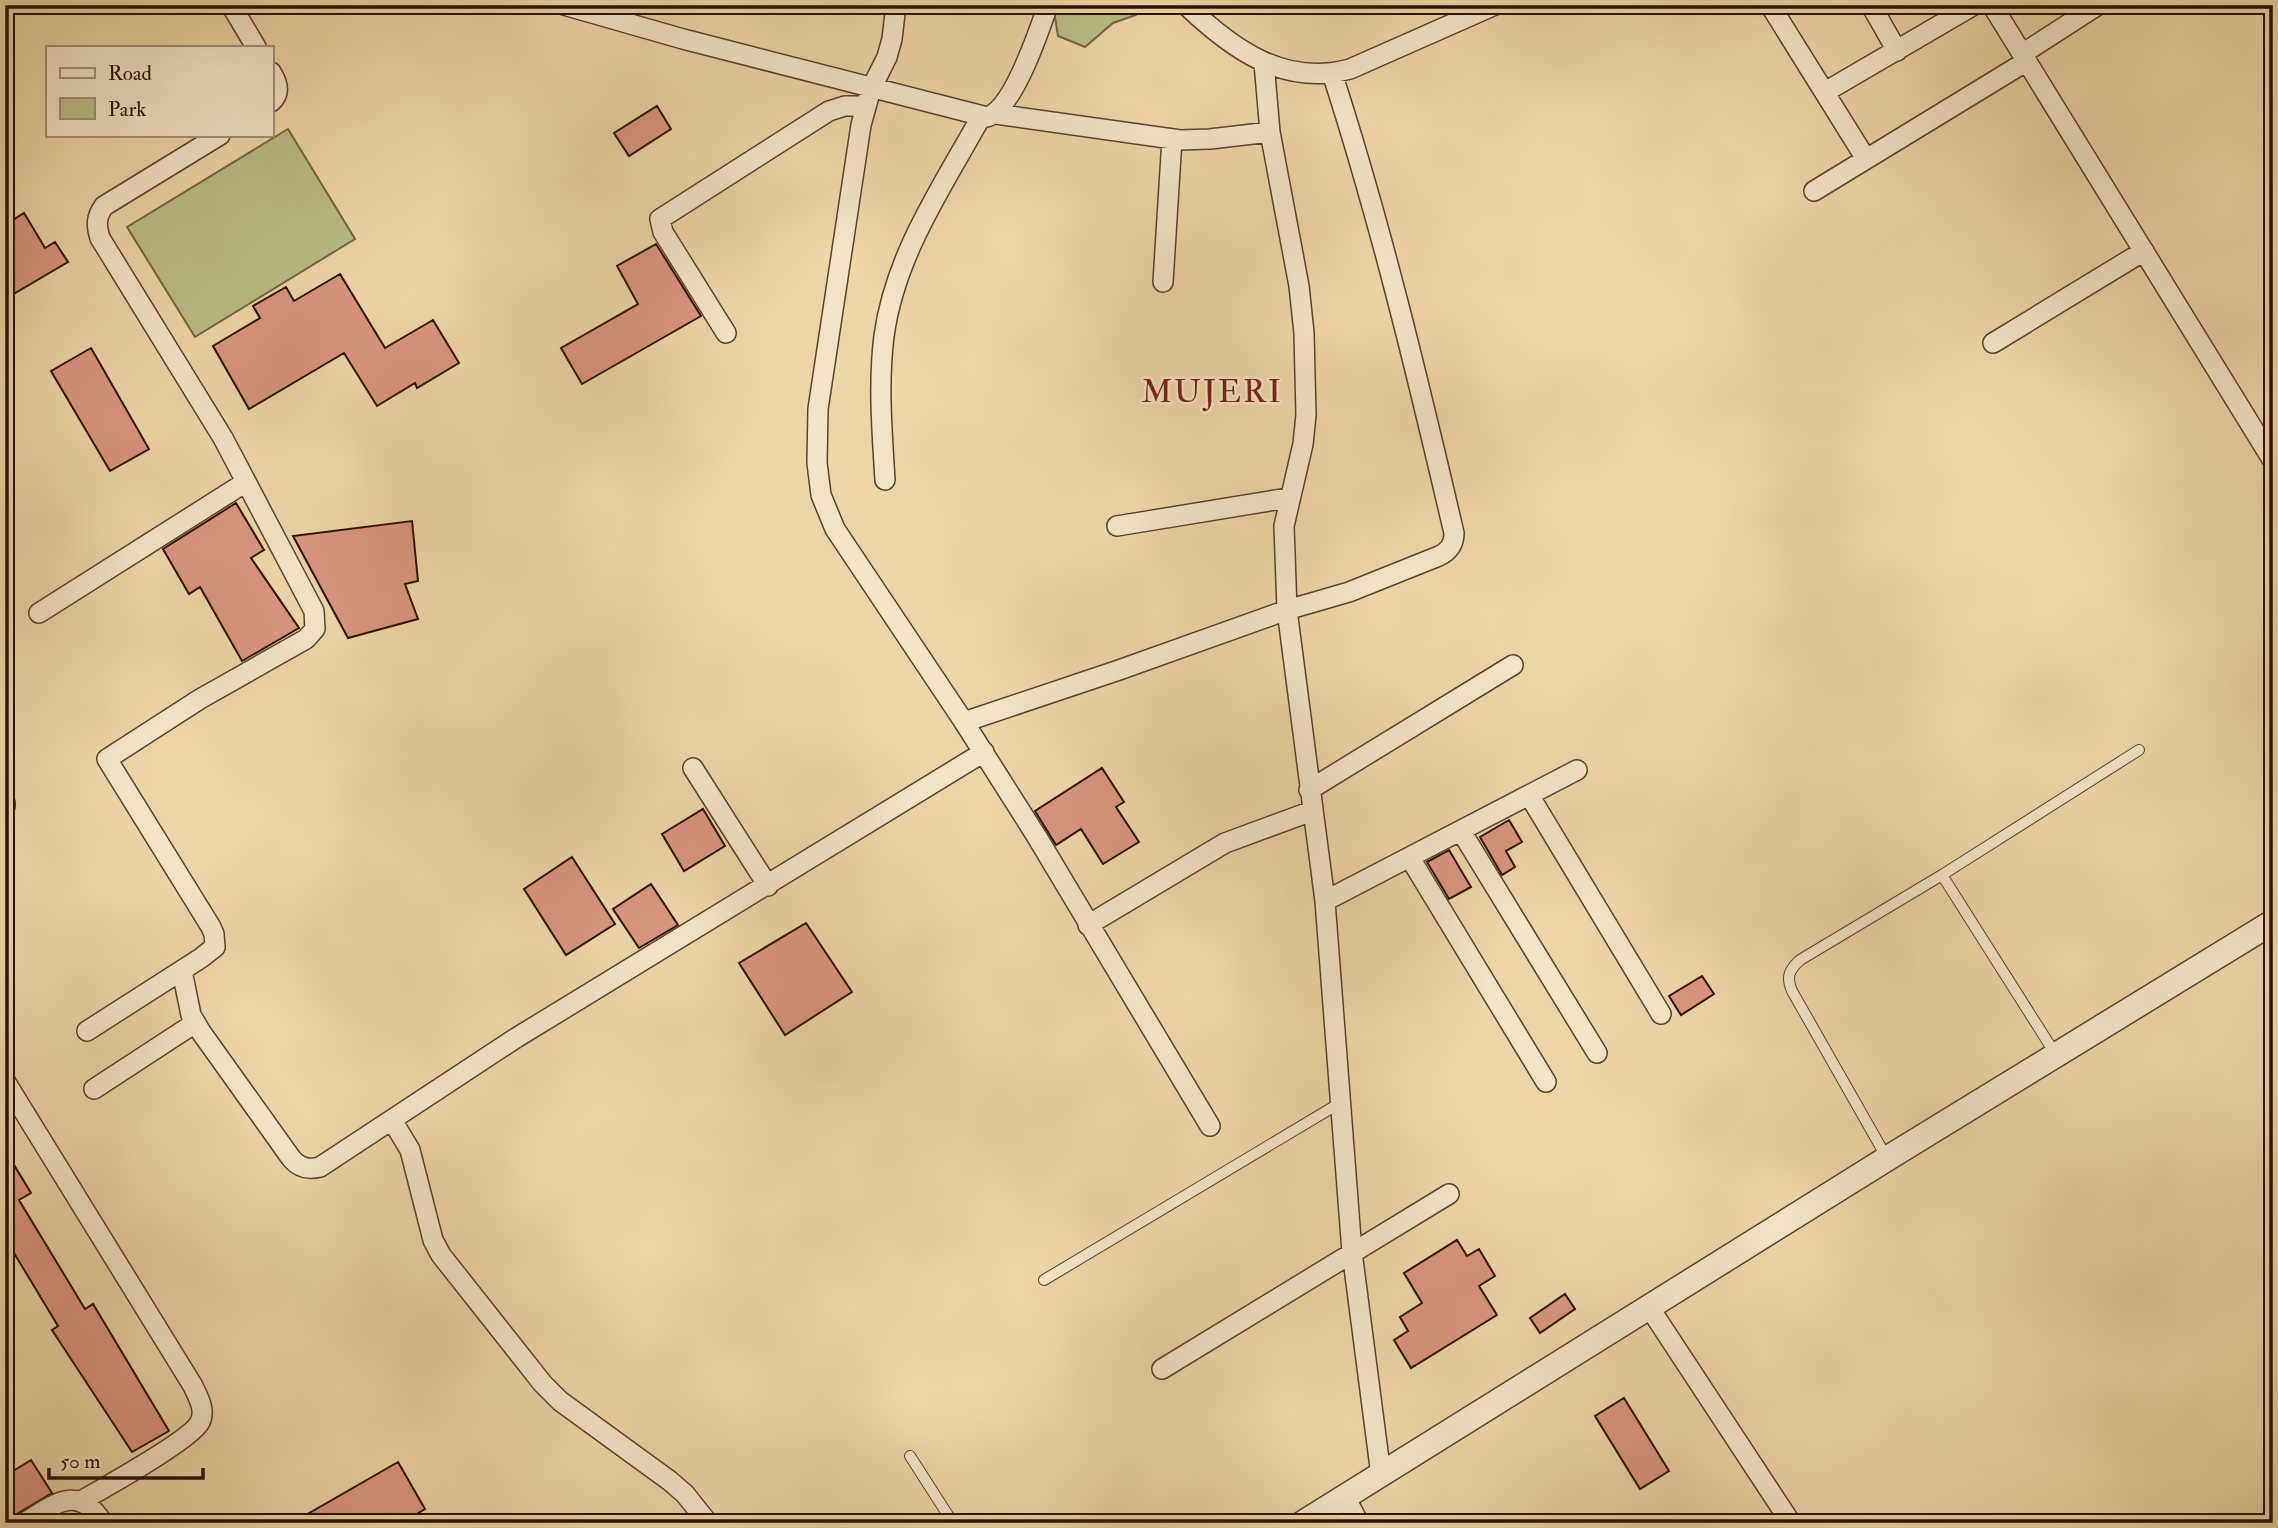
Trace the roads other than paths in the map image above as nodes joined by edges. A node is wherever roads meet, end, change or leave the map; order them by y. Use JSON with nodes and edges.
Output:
{"nodes":[{"id":1,"x":232,"y":5,"type":"edge"},
{"id":2,"x":564,"y":5,"type":"edge"},
{"id":3,"x":896,"y":5,"type":"edge"},
{"id":4,"x":1048,"y":5,"type":"edge"},
{"id":5,"x":1186,"y":5,"type":"edge"},
{"id":6,"x":1495,"y":5,"type":"edge"},
{"id":7,"x":1770,"y":5,"type":"edge"},
{"id":8,"x":1871,"y":5,"type":"edge"},
{"id":9,"x":1974,"y":5,"type":"edge"},
{"id":10,"x":1992,"y":5,"type":"edge"},
{"id":11,"x":2098,"y":5,"type":"edge"},
{"id":12,"x":255,"y":46,"type":"edge"},
{"id":13,"x":1898,"y":51,"type":"junction"},
{"id":14,"x":2024,"y":58,"type":"junction"},
{"id":15,"x":1264,"y":63,"type":"junction"},
{"id":16,"x":1332,"y":73,"type":"junction"},
{"id":17,"x":273,"y":77,"type":"edge"},
{"id":18,"x":1825,"y":92,"type":"junction"},
{"id":19,"x":868,"y":98,"type":"junction"},
{"id":20,"x":273,"y":100,"type":"edge"},
{"id":21,"x":988,"y":115,"type":"junction"},
{"id":22,"x":1270,"y":132,"type":"junction"},
{"id":23,"x":218,"y":136,"type":"edge"},
{"id":24,"x":1171,"y":139,"type":"junction"},
{"id":25,"x":1866,"y":159,"type":"junction"},
{"id":26,"x":1814,"y":191,"type":"dead end"},
{"id":27,"x":2144,"y":251,"type":"junction"},
{"id":28,"x":1163,"y":282,"type":"dead end"},
{"id":29,"x":726,"y":333,"type":"dead end"},
{"id":30,"x":1993,"y":343,"type":"dead end"},
{"id":31,"x":2267,"y":440,"type":"edge"},
{"id":32,"x":2273,"y":461,"type":"edge"},
{"id":33,"x":885,"y":480,"type":"dead end"},
{"id":34,"x":246,"y":482,"type":"junction"},
{"id":35,"x":1289,"y":499,"type":"junction"},
{"id":36,"x":1117,"y":526,"type":"dead end"},
{"id":37,"x":1287,"y":610,"type":"junction"},
{"id":38,"x":39,"y":612,"type":"dead end"},
{"id":39,"x":1513,"y":665,"type":"dead end"},
{"id":40,"x":964,"y":722,"type":"junction"},
{"id":41,"x":2139,"y":750,"type":"dead end"},
{"id":42,"x":984,"y":752,"type":"junction"},
{"id":43,"x":693,"y":768,"type":"dead end"},
{"id":44,"x":1577,"y":770,"type":"dead end"},
{"id":45,"x":1309,"y":790,"type":"junction"},
{"id":46,"x":1529,"y":796,"type":"junction"},
{"id":47,"x":1312,"y":811,"type":"junction"},
{"id":48,"x":1461,"y":831,"type":"junction"},
{"id":49,"x":1410,"y":858,"type":"junction"},
{"id":50,"x":1942,"y":875,"type":"junction"},
{"id":51,"x":768,"y":886,"type":"junction"},
{"id":52,"x":1325,"y":901,"type":"junction"},
{"id":53,"x":2273,"y":922,"type":"edge"},
{"id":54,"x":1088,"y":925,"type":"junction"},
{"id":55,"x":182,"y":971,"type":"junction"},
{"id":56,"x":1661,"y":1014,"type":"dead end"},
{"id":57,"x":195,"y":1023,"type":"junction"},
{"id":58,"x":87,"y":1031,"type":"dead end"},
{"id":59,"x":1597,"y":1053,"type":"dead end"},
{"id":60,"x":2056,"y":1055,"type":"junction"},
{"id":61,"x":5,"y":1082,"type":"edge"},
{"id":62,"x":1545,"y":1082,"type":"dead end"},
{"id":63,"x":94,"y":1090,"type":"dead end"},
{"id":64,"x":1340,"y":1103,"type":"junction"},
{"id":65,"x":392,"y":1120,"type":"junction"},
{"id":66,"x":1210,"y":1126,"type":"dead end"},
{"id":67,"x":1888,"y":1158,"type":"junction"},
{"id":68,"x":1449,"y":1194,"type":"dead end"},
{"id":69,"x":1352,"y":1252,"type":"junction"},
{"id":70,"x":1044,"y":1280,"type":"dead end"},
{"id":71,"x":1649,"y":1307,"type":"junction"},
{"id":72,"x":1162,"y":1369,"type":"dead end"},
{"id":73,"x":910,"y":1456,"type":"dead end"},
{"id":74,"x":1381,"y":1475,"type":"junction"},
{"id":75,"x":1345,"y":1497,"type":"junction"},
{"id":76,"x":81,"y":1501,"type":"junction"},
{"id":77,"x":24,"y":1523,"type":"edge"},
{"id":78,"x":103,"y":1523,"type":"edge"},
{"id":79,"x":708,"y":1523,"type":"edge"},
{"id":80,"x":953,"y":1523,"type":"edge"},
{"id":81,"x":1303,"y":1523,"type":"edge"},
{"id":82,"x":1359,"y":1523,"type":"edge"},
{"id":83,"x":1791,"y":1523,"type":"edge"}],
"edges":[{"from":1,"to":12,"type":"street"},
{"from":2,"to":19,"type":"street"},
{"from":3,"to":19,"type":"street"},
{"from":4,"to":21,"type":"street"},
{"from":5,"to":15,"type":"street"},
{"from":6,"to":16,"type":"street"},
{"from":7,"to":18,"type":"street"},
{"from":8,"to":13,"type":"street"},
{"from":9,"to":13,"type":"street"},
{"from":10,"to":14,"type":"street"},
{"from":11,"to":14,"type":"street"},
{"from":13,"to":18,"type":"street"},
{"from":14,"to":25,"type":"street"},
{"from":14,"to":27,"type":"street"},
{"from":15,"to":16,"type":"street"},
{"from":15,"to":22,"type":"street"},
{"from":16,"to":37,"type":"street"},
{"from":17,"to":20,"type":"street"},
{"from":18,"to":25,"type":"street"},
{"from":19,"to":21,"type":"street"},
{"from":19,"to":29,"type":"street"},
{"from":19,"to":40,"type":"street"},
{"from":21,"to":24,"type":"street"},
{"from":21,"to":33,"type":"street"},
{"from":22,"to":24,"type":"street"},
{"from":22,"to":35,"type":"street"},
{"from":23,"to":34,"type":"street"},
{"from":24,"to":28,"type":"street"},
{"from":25,"to":26,"type":"street"},
{"from":27,"to":30,"type":"street"},
{"from":27,"to":31,"type":"street"},
{"from":31,"to":32,"type":"street"},
{"from":34,"to":38,"type":"street"},
{"from":34,"to":55,"type":"street"},
{"from":35,"to":36,"type":"street"},
{"from":35,"to":37,"type":"street"},
{"from":37,"to":40,"type":"street"},
{"from":37,"to":45,"type":"street"},
{"from":39,"to":45,"type":"street"},
{"from":40,"to":42,"type":"street"},
{"from":41,"to":50,"type":"lane"},
{"from":42,"to":51,"type":"street"},
{"from":42,"to":54,"type":"street"},
{"from":43,"to":51,"type":"street"},
{"from":44,"to":46,"type":"street"},
{"from":45,"to":47,"type":"street"},
{"from":46,"to":48,"type":"street"},
{"from":46,"to":56,"type":"street"},
{"from":47,"to":52,"type":"street"},
{"from":47,"to":54,"type":"street"},
{"from":48,"to":49,"type":"street"},
{"from":48,"to":59,"type":"street"},
{"from":49,"to":52,"type":"street"},
{"from":49,"to":62,"type":"street"},
{"from":50,"to":60,"type":"lane"},
{"from":50,"to":67,"type":"lane"},
{"from":51,"to":65,"type":"street"},
{"from":52,"to":64,"type":"street"},
{"from":53,"to":60,"type":"street"},
{"from":54,"to":66,"type":"street"},
{"from":55,"to":57,"type":"street"},
{"from":55,"to":58,"type":"street"},
{"from":57,"to":63,"type":"street"},
{"from":57,"to":65,"type":"street"},
{"from":60,"to":67,"type":"street"},
{"from":61,"to":76,"type":"street"},
{"from":64,"to":69,"type":"street"},
{"from":64,"to":70,"type":"lane"},
{"from":65,"to":79,"type":"street"},
{"from":67,"to":71,"type":"street"},
{"from":68,"to":69,"type":"street"},
{"from":69,"to":72,"type":"street"},
{"from":69,"to":74,"type":"street"},
{"from":71,"to":74,"type":"street"},
{"from":71,"to":83,"type":"street"},
{"from":73,"to":80,"type":"lane"},
{"from":74,"to":75,"type":"street"},
{"from":75,"to":81,"type":"street"},
{"from":75,"to":82,"type":"street"},
{"from":76,"to":77,"type":"street"},
{"from":76,"to":78,"type":"street"}]}
